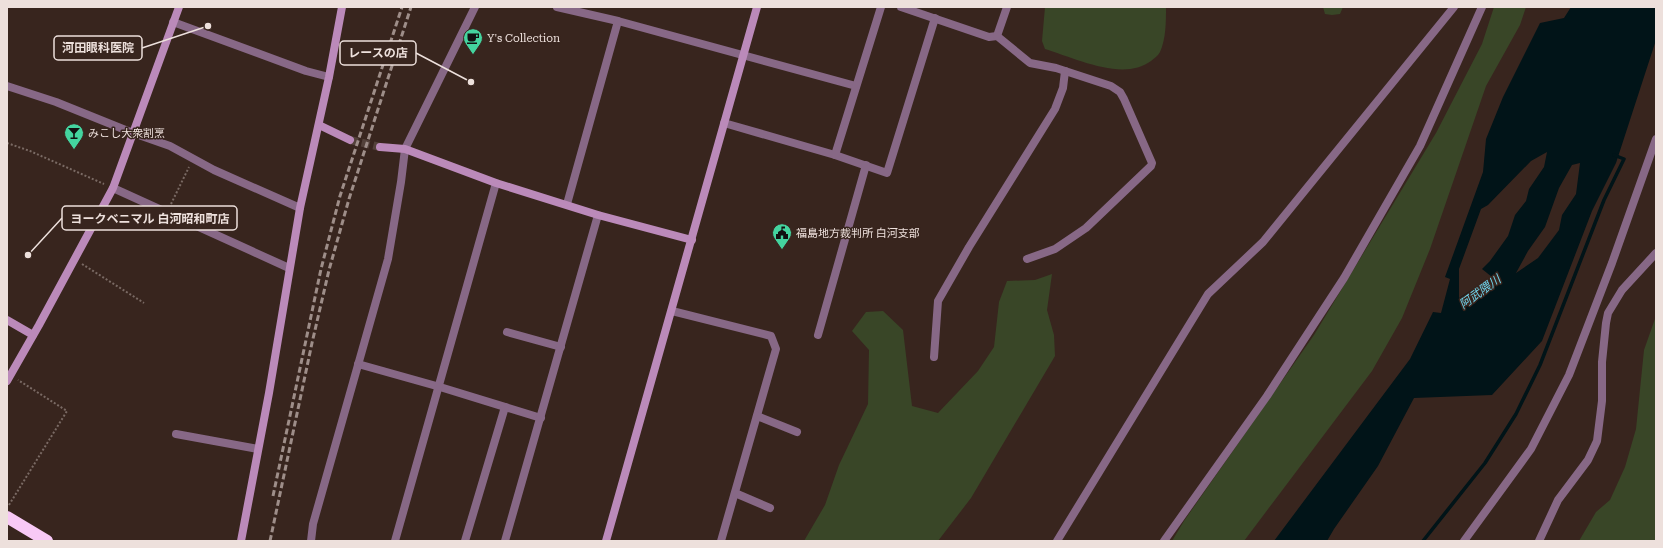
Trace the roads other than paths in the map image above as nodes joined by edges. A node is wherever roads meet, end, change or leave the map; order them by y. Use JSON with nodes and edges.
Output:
{"nodes":[{"id":1,"x":179,"y":7,"type":"edge"},
{"id":2,"x":342,"y":7,"type":"edge"},
{"id":3,"x":474,"y":7,"type":"edge"},
{"id":4,"x":557,"y":7,"type":"edge"},
{"id":5,"x":757,"y":7,"type":"edge"},
{"id":6,"x":881,"y":7,"type":"edge"},
{"id":7,"x":901,"y":7,"type":"edge"},
{"id":8,"x":1007,"y":7,"type":"edge"},
{"id":9,"x":1454,"y":7,"type":"edge"},
{"id":10,"x":1482,"y":7,"type":"edge"},
{"id":11,"x":935,"y":18,"type":"junction"},
{"id":12,"x":618,"y":21,"type":"junction"},
{"id":13,"x":174,"y":22,"type":"junction"},
{"id":14,"x":997,"y":36,"type":"junction"},
{"id":15,"x":744,"y":55,"type":"junction"},
{"id":16,"x":1065,"y":71,"type":"junction"},
{"id":17,"x":329,"y":77,"type":"junction"},
{"id":18,"x":7,"y":86,"type":"edge"},
{"id":19,"x":856,"y":86,"type":"junction"},
{"id":20,"x":724,"y":123,"type":"junction"},
{"id":21,"x":319,"y":125,"type":"junction"},
{"id":22,"x":133,"y":133,"type":"junction"},
{"id":23,"x":1656,"y":139,"type":"edge"},
{"id":24,"x":350,"y":140,"type":"tunnel mouth"},
{"id":25,"x":380,"y":147,"type":"tunnel mouth"},
{"id":26,"x":405,"y":149,"type":"junction"},
{"id":27,"x":835,"y":155,"type":"junction"},
{"id":28,"x":866,"y":166,"type":"junction"},
{"id":29,"x":496,"y":183,"type":"junction"},
{"id":30,"x":113,"y":188,"type":"junction"},
{"id":31,"x":567,"y":204,"type":"junction"},
{"id":32,"x":300,"y":208,"type":"junction"},
{"id":33,"x":598,"y":215,"type":"junction"},
{"id":34,"x":692,"y":240,"type":"junction"},
{"id":35,"x":1656,"y":253,"type":"edge"},
{"id":36,"x":1027,"y":259,"type":"dead end"},
{"id":37,"x":289,"y":268,"type":"junction"},
{"id":38,"x":672,"y":311,"type":"junction"},
{"id":39,"x":7,"y":320,"type":"edge"},
{"id":40,"x":507,"y":332,"type":"dead end"},
{"id":41,"x":33,"y":335,"type":"junction"},
{"id":42,"x":818,"y":335,"type":"dead end"},
{"id":43,"x":561,"y":347,"type":"junction"},
{"id":44,"x":934,"y":357,"type":"dead end"},
{"id":45,"x":358,"y":364,"type":"junction"},
{"id":46,"x":9,"y":378,"type":"edge"},
{"id":47,"x":440,"y":387,"type":"junction"},
{"id":48,"x":505,"y":407,"type":"junction"},
{"id":49,"x":757,"y":416,"type":"junction"},
{"id":50,"x":541,"y":418,"type":"junction"},
{"id":51,"x":797,"y":432,"type":"dead end"},
{"id":52,"x":176,"y":434,"type":"dead end"},
{"id":53,"x":258,"y":449,"type":"junction"},
{"id":54,"x":735,"y":493,"type":"junction"},
{"id":55,"x":770,"y":508,"type":"dead end"},
{"id":56,"x":7,"y":517,"type":"edge"},
{"id":57,"x":46,"y":541,"type":"edge"},
{"id":58,"x":241,"y":541,"type":"edge"},
{"id":59,"x":311,"y":541,"type":"edge"},
{"id":60,"x":395,"y":541,"type":"edge"},
{"id":61,"x":465,"y":541,"type":"edge"},
{"id":62,"x":505,"y":541,"type":"edge"},
{"id":63,"x":606,"y":541,"type":"edge"},
{"id":64,"x":721,"y":541,"type":"edge"},
{"id":65,"x":1057,"y":541,"type":"edge"},
{"id":66,"x":1164,"y":541,"type":"edge"},
{"id":67,"x":1464,"y":541,"type":"edge"},
{"id":68,"x":1539,"y":541,"type":"edge"}],
"edges":[{"from":1,"to":13,"type":"street"},
{"from":2,"to":17,"type":"street"},
{"from":3,"to":26,"type":"street"},
{"from":4,"to":12,"type":"street"},
{"from":5,"to":15,"type":"street"},
{"from":6,"to":19,"type":"street"},
{"from":7,"to":11,"type":"street"},
{"from":8,"to":14,"type":"street"},
{"from":9,"to":65,"type":"street"},
{"from":10,"to":66,"type":"street"},
{"from":11,"to":14,"type":"street"},
{"from":11,"to":28,"type":"street"},
{"from":12,"to":15,"type":"street"},
{"from":12,"to":31,"type":"street"},
{"from":13,"to":17,"type":"street"},
{"from":13,"to":22,"type":"street"},
{"from":14,"to":16,"type":"street"},
{"from":15,"to":19,"type":"street"},
{"from":15,"to":20,"type":"street"},
{"from":16,"to":36,"type":"street"},
{"from":16,"to":44,"type":"street"},
{"from":17,"to":21,"type":"street"},
{"from":18,"to":22,"type":"street"},
{"from":19,"to":27,"type":"street"},
{"from":20,"to":27,"type":"street"},
{"from":20,"to":34,"type":"street"},
{"from":21,"to":24,"type":"street"},
{"from":21,"to":32,"type":"street"},
{"from":22,"to":30,"type":"street"},
{"from":22,"to":32,"type":"street"},
{"from":23,"to":67,"type":"street"},
{"from":25,"to":26,"type":"street"},
{"from":26,"to":29,"type":"street"},
{"from":26,"to":45,"type":"street"},
{"from":27,"to":28,"type":"street"},
{"from":28,"to":42,"type":"street"},
{"from":29,"to":31,"type":"street"},
{"from":29,"to":47,"type":"street"},
{"from":30,"to":37,"type":"street"},
{"from":30,"to":41,"type":"street"},
{"from":31,"to":33,"type":"street"},
{"from":32,"to":37,"type":"street"},
{"from":33,"to":34,"type":"street"},
{"from":33,"to":43,"type":"street"},
{"from":34,"to":38,"type":"street"},
{"from":35,"to":68,"type":"street"},
{"from":37,"to":53,"type":"street"},
{"from":38,"to":49,"type":"street"},
{"from":38,"to":63,"type":"street"},
{"from":39,"to":41,"type":"street"},
{"from":40,"to":43,"type":"street"},
{"from":41,"to":46,"type":"street"},
{"from":43,"to":50,"type":"street"},
{"from":45,"to":47,"type":"street"},
{"from":45,"to":59,"type":"street"},
{"from":47,"to":48,"type":"street"},
{"from":47,"to":60,"type":"street"},
{"from":48,"to":50,"type":"street"},
{"from":48,"to":61,"type":"street"},
{"from":49,"to":51,"type":"street"},
{"from":49,"to":54,"type":"street"},
{"from":50,"to":62,"type":"street"},
{"from":52,"to":53,"type":"street"},
{"from":53,"to":58,"type":"street"},
{"from":54,"to":55,"type":"street"},
{"from":54,"to":64,"type":"street"},
{"from":56,"to":57,"type":"highway"}]}
